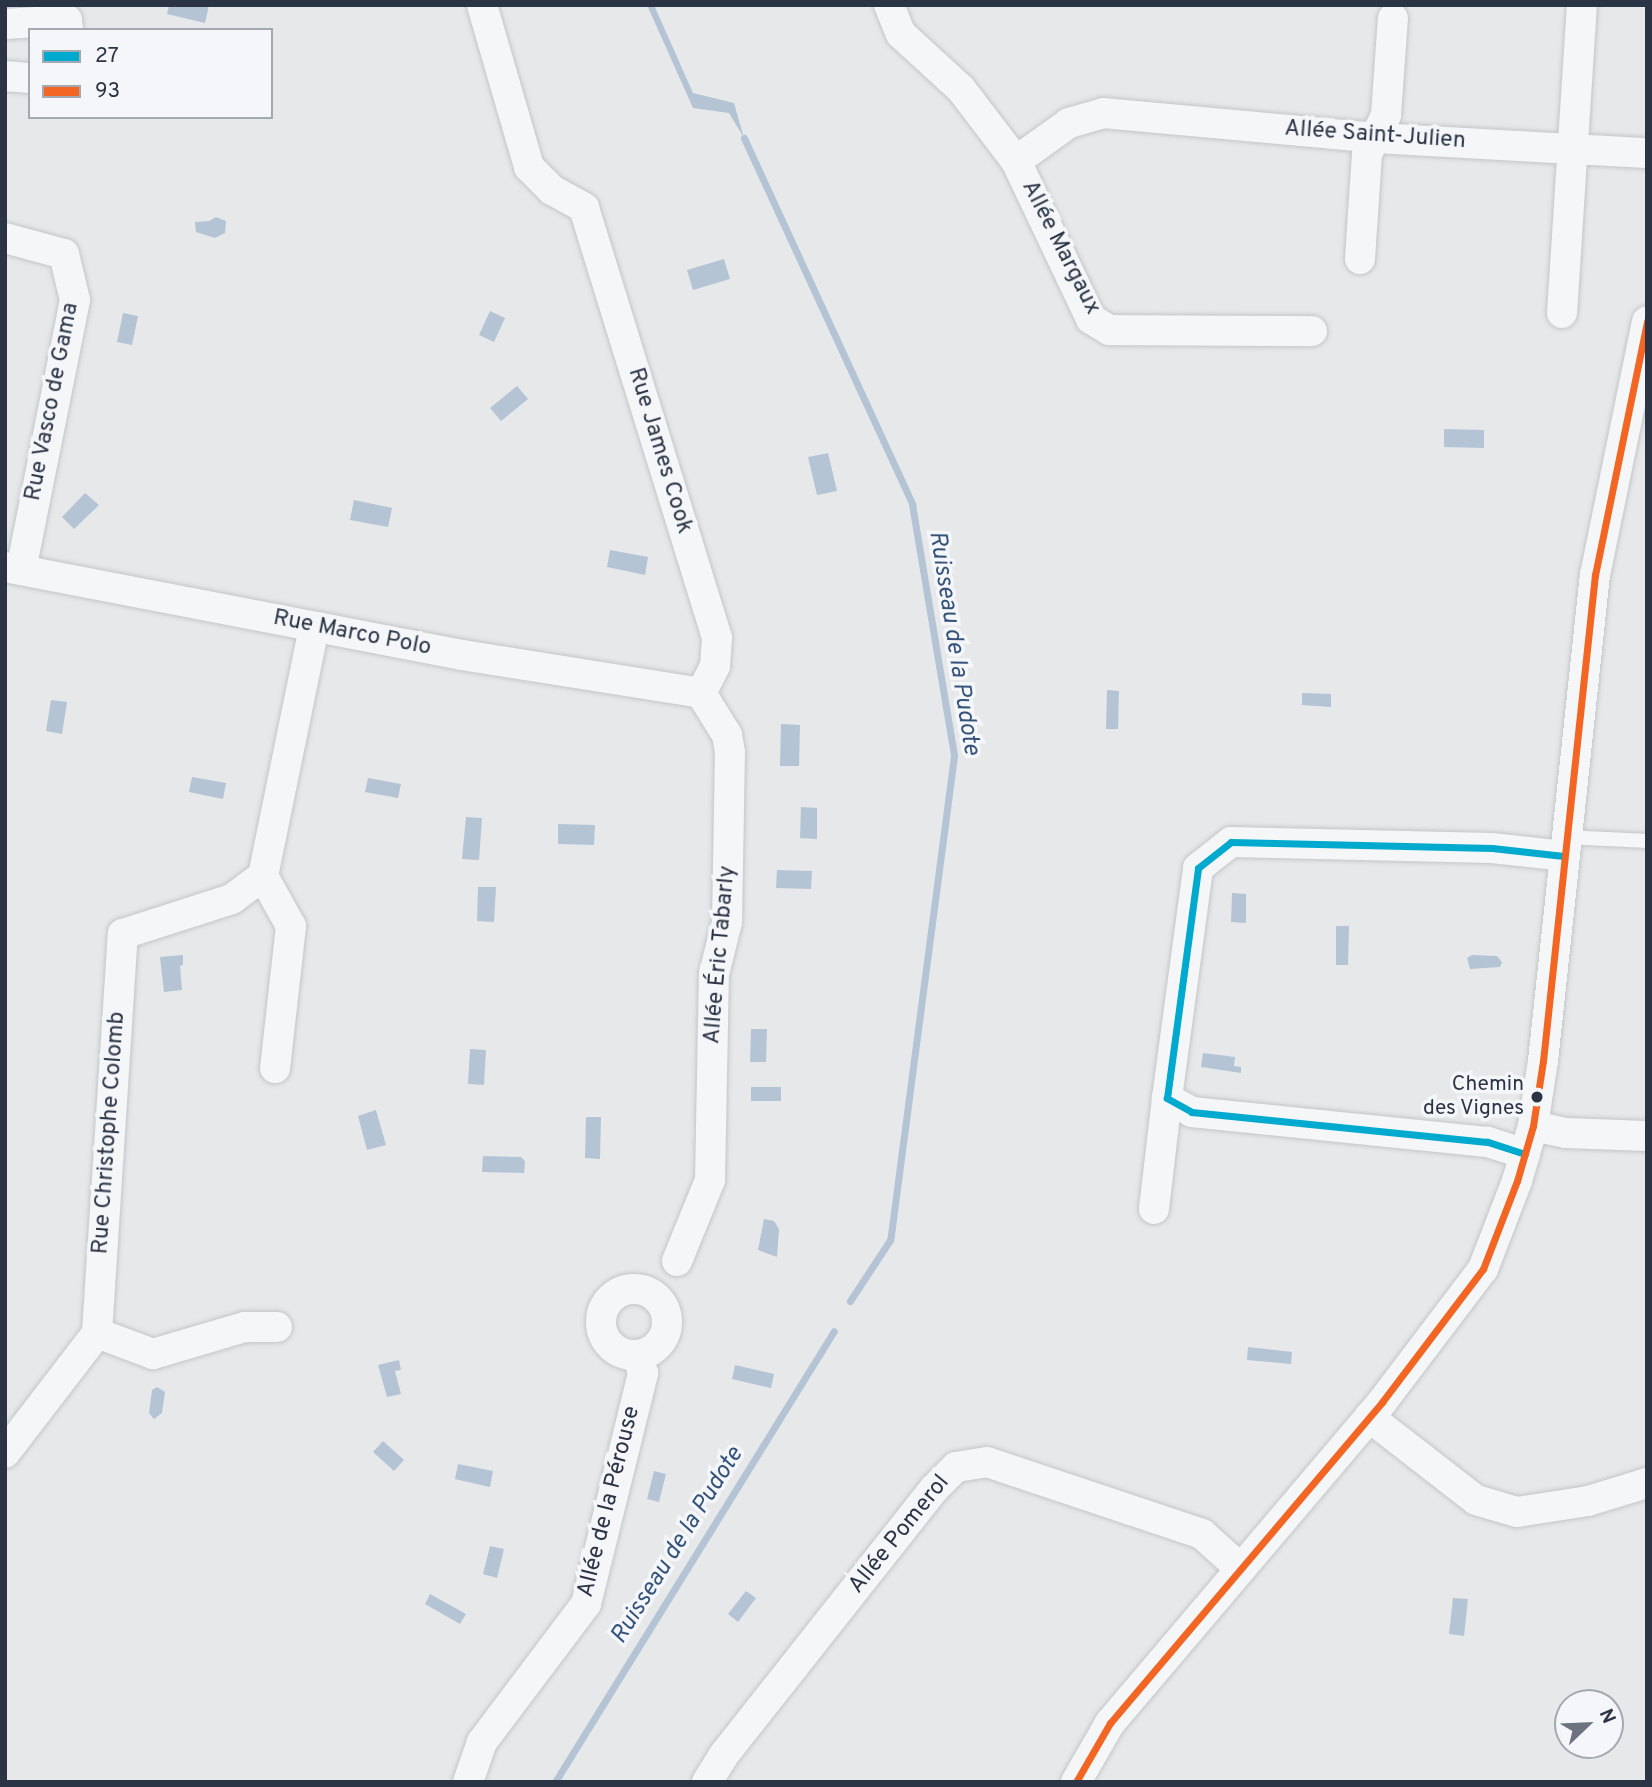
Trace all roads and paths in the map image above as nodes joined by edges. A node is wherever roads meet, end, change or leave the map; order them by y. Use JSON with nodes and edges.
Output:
{"nodes":[{"id":1,"x":482,"y":5,"type":"edge"},
{"id":2,"x":888,"y":5,"type":"edge"},
{"id":3,"x":1582,"y":5,"type":"edge"},
{"id":4,"x":1393,"y":18,"type":"dead end"},
{"id":5,"x":5,"y":24,"type":"edge"},
{"id":6,"x":68,"y":28,"type":"edge"},
{"id":7,"x":5,"y":76,"type":"edge"},
{"id":8,"x":28,"y":78,"type":"edge"},
{"id":9,"x":1376,"y":138,"type":"junction"},
{"id":10,"x":1572,"y":149,"type":"junction"},
{"id":11,"x":1647,"y":153,"type":"edge"},
{"id":12,"x":1016,"y":161,"type":"junction"},
{"id":13,"x":5,"y":238,"type":"edge"},
{"id":14,"x":1360,"y":259,"type":"dead end"},
{"id":15,"x":1562,"y":313,"type":"dead end"},
{"id":16,"x":1647,"y":321,"type":"edge"},
{"id":17,"x":1312,"y":331,"type":"dead end"},
{"id":18,"x":13,"y":568,"type":"edge"},
{"id":19,"x":314,"y":626,"type":"junction"},
{"id":20,"x":701,"y":693,"type":"junction"},
{"id":21,"x":1647,"y":841,"type":"edge"},
{"id":22,"x":1565,"y":846,"type":"junction"},
{"id":23,"x":263,"y":876,"type":"junction"},
{"id":24,"x":275,"y":1068,"type":"dead end"},
{"id":25,"x":1167,"y":1098,"type":"junction"},
{"id":26,"x":1647,"y":1136,"type":"edge"},
{"id":27,"x":1529,"y":1140,"type":"junction"},
{"id":28,"x":1154,"y":1209,"type":"dead end"},
{"id":29,"x":677,"y":1261,"type":"dead end"},
{"id":30,"x":276,"y":1327,"type":"dead end"},
{"id":31,"x":97,"y":1333,"type":"junction"},
{"id":32,"x":637,"y":1355,"type":"dead end"},
{"id":33,"x":1369,"y":1418,"type":"junction"},
{"id":34,"x":5,"y":1453,"type":"edge"},
{"id":35,"x":1647,"y":1483,"type":"edge"},
{"id":36,"x":1241,"y":1569,"type":"junction"},
{"id":37,"x":468,"y":1782,"type":"edge"},
{"id":38,"x":706,"y":1782,"type":"edge"},
{"id":39,"x":1076,"y":1782,"type":"edge"}],
"edges":[{"from":1,"to":20,"type":"street","name":"Rue James Cook"},
{"from":2,"to":12,"type":"street","name":"Allée Margaux"},
{"from":3,"to":10,"type":"street"},
{"from":4,"to":9,"type":"street"},
{"from":5,"to":6,"type":"street"},
{"from":7,"to":8,"type":"street"},
{"from":9,"to":10,"type":"street","name":"Allée Saint-Julien"},
{"from":9,"to":12,"type":"street","name":"Allée Saint-Julien"},
{"from":9,"to":14,"type":"street"},
{"from":10,"to":11,"type":"street","name":"Allée Saint-Julien"},
{"from":10,"to":15,"type":"street"},
{"from":12,"to":17,"type":"street","name":"Allée Margaux"},
{"from":13,"to":18,"type":"street","name":"Rue Vasco de Gama"},
{"from":16,"to":22,"type":"street"},
{"from":18,"to":19,"type":"street","name":"Rue Marco Polo"},
{"from":19,"to":20,"type":"street","name":"Rue Marco Polo"},
{"from":19,"to":23,"type":"street"},
{"from":20,"to":29,"type":"street","name":"Allée Éric Tabarly"},
{"from":21,"to":22,"type":"lane"},
{"from":22,"to":25,"type":"street"},
{"from":22,"to":27,"type":"street"},
{"from":23,"to":24,"type":"street"},
{"from":23,"to":31,"type":"street","name":"Rue Christophe Colomb"},
{"from":25,"to":27,"type":"street"},
{"from":25,"to":28,"type":"street"},
{"from":26,"to":27,"type":"street"},
{"from":27,"to":33,"type":"street"},
{"from":30,"to":31,"type":"street"},
{"from":31,"to":34,"type":"street"},
{"from":32,"to":37,"type":"street","name":"Allée de la Pérouse"},
{"from":33,"to":35,"type":"street"},
{"from":33,"to":36,"type":"street"},
{"from":36,"to":38,"type":"street","name":"Allée Pomerol"},
{"from":36,"to":39,"type":"street"}]}
